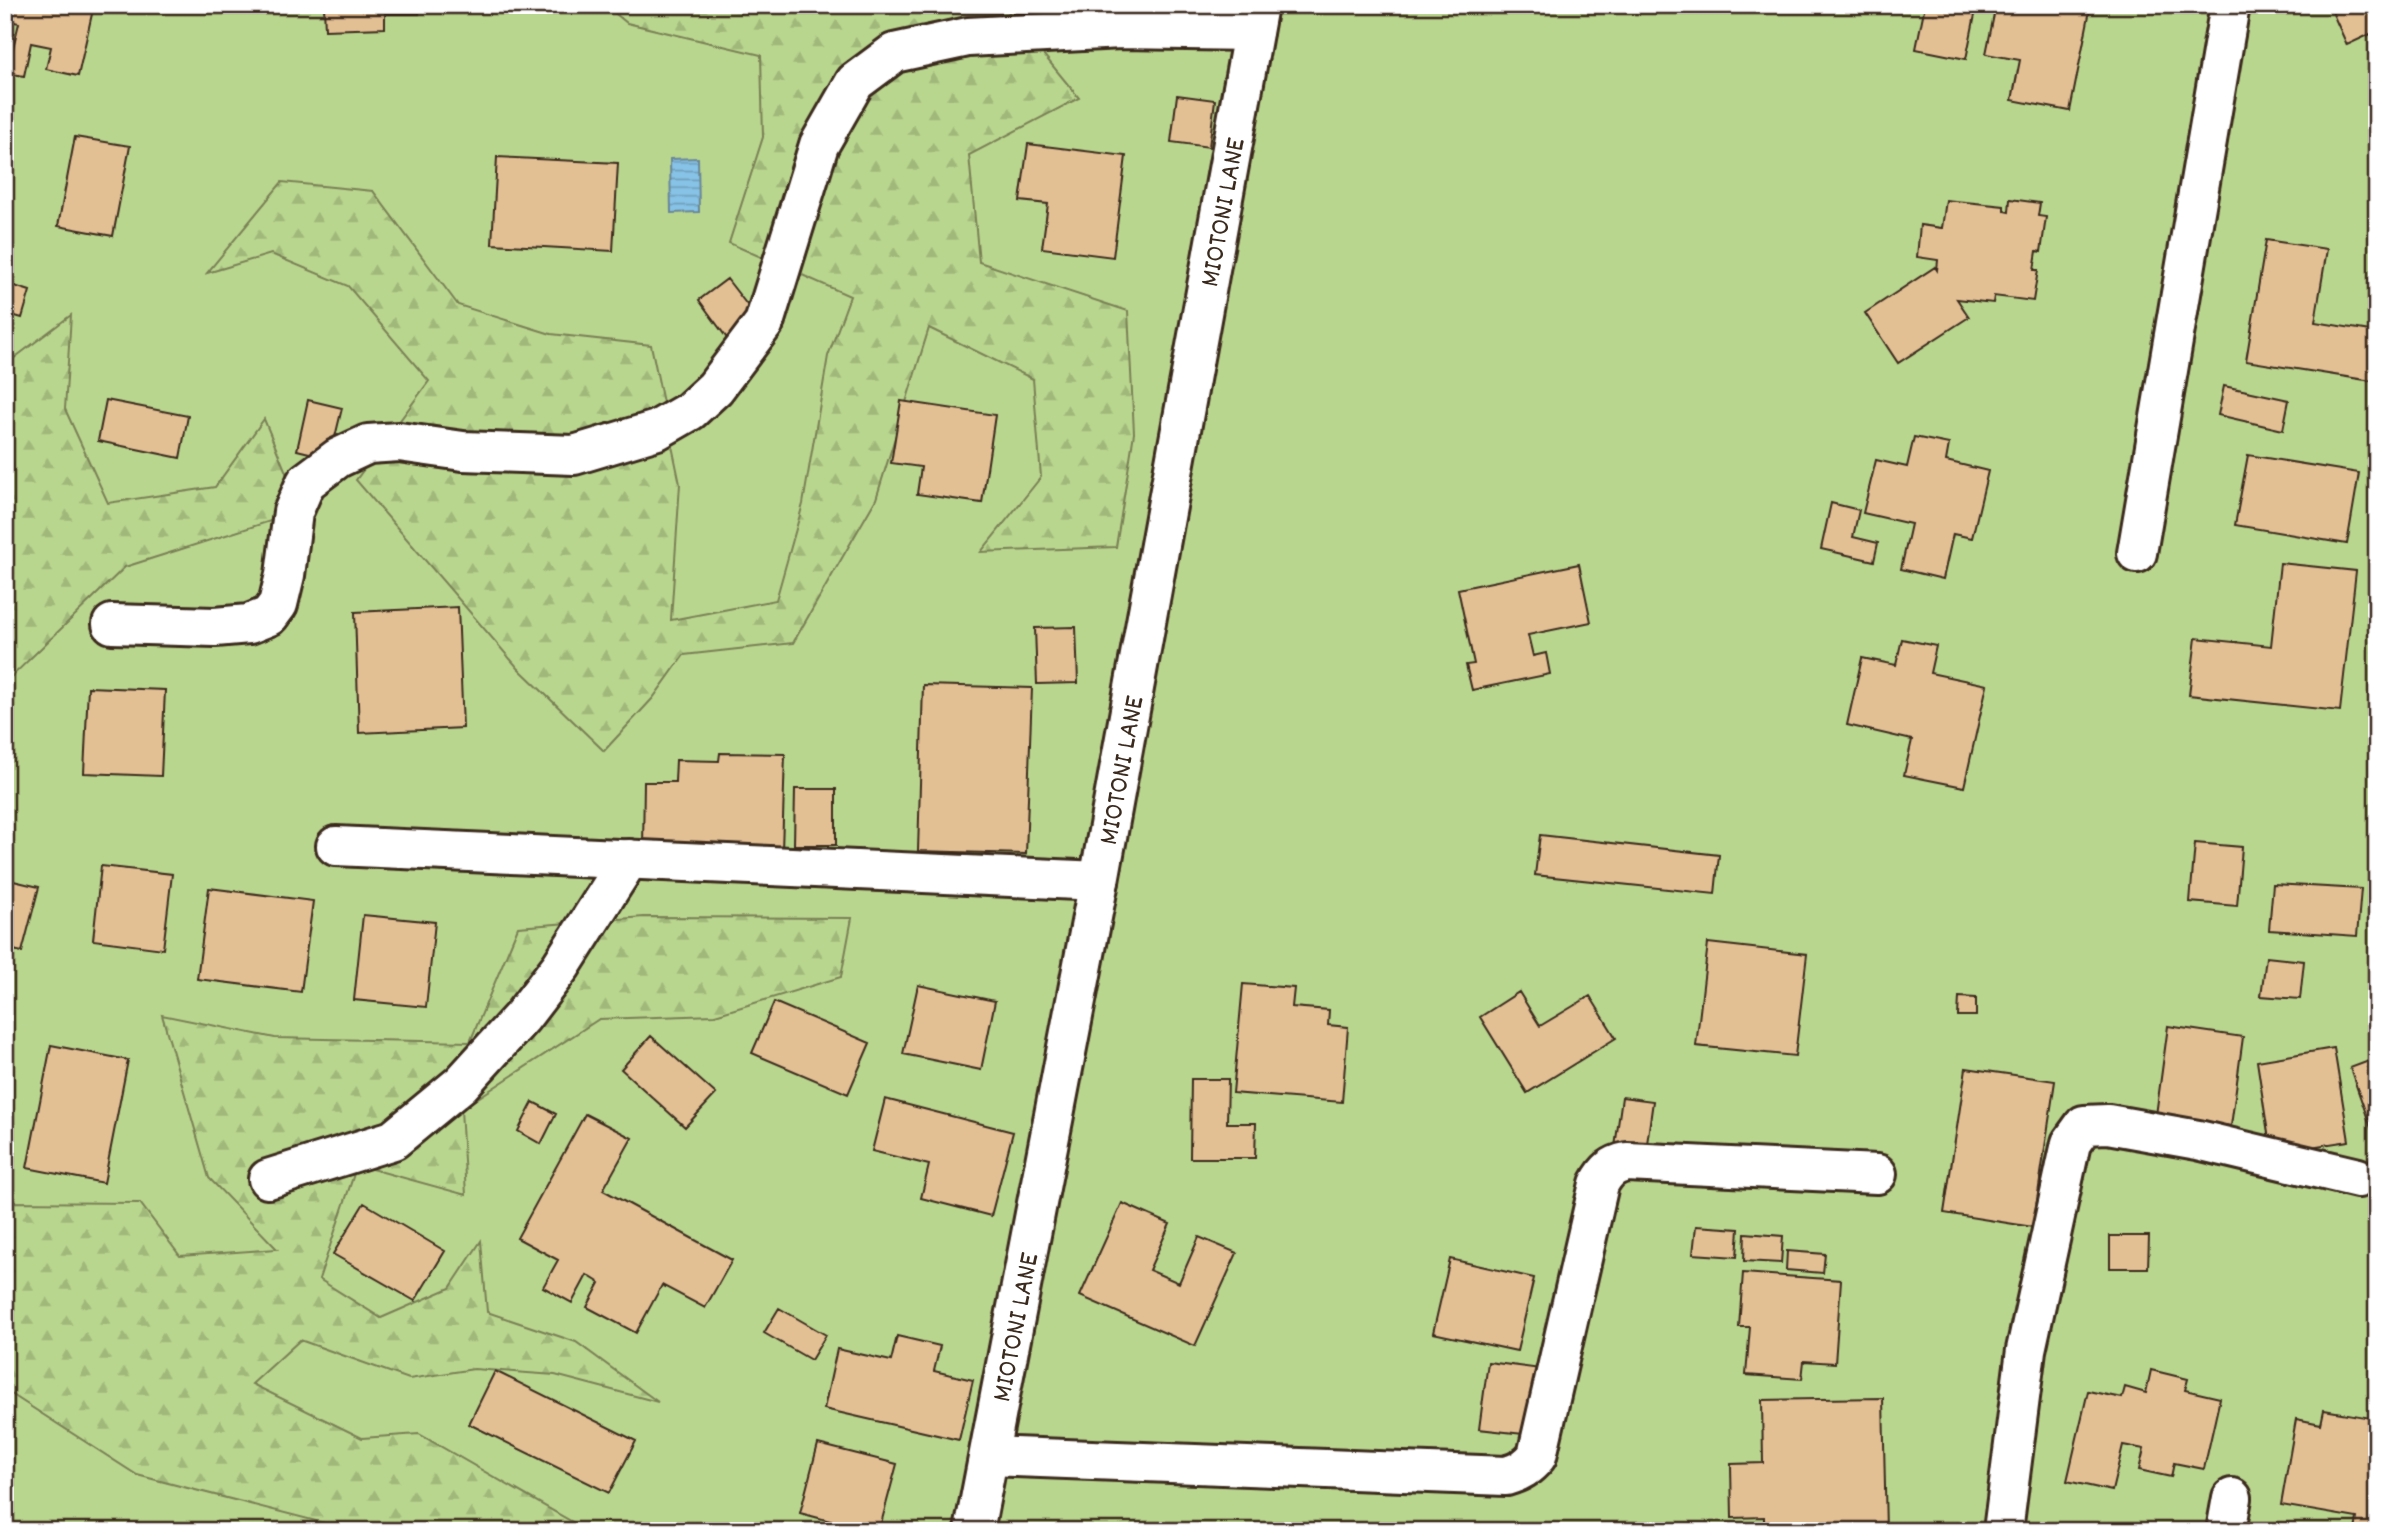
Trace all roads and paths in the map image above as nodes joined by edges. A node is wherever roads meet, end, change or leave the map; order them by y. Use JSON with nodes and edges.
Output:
{"nodes":[{"id":1,"x":2230,"y":5,"type":"edge"},
{"id":2,"x":1255,"y":18,"type":"edge"},
{"id":3,"x":2137,"y":553,"type":"dead end"},
{"id":4,"x":112,"y":624,"type":"dead end"},
{"id":5,"x":336,"y":846,"type":"dead end"},
{"id":6,"x":629,"y":859,"type":"junction"},
{"id":7,"x":1099,"y":881,"type":"junction"},
{"id":8,"x":1877,"y":1174,"type":"dead end"},
{"id":9,"x":2358,"y":1178,"type":"dead end"},
{"id":10,"x":268,"y":1179,"type":"dead end"},
{"id":11,"x":990,"y":1456,"type":"junction"},
{"id":12,"x":974,"y":1531,"type":"edge"},
{"id":13,"x":2003,"y":1531,"type":"edge"}],
"edges":[{"from":1,"to":3,"type":"street"},
{"from":2,"to":4,"type":"street"},
{"from":2,"to":7,"type":"street","name":"MIOTONI LANE"},
{"from":5,"to":6,"type":"street"},
{"from":6,"to":7,"type":"street"},
{"from":6,"to":10,"type":"street"},
{"from":7,"to":11,"type":"street","name":"MIOTONI LANE"},
{"from":8,"to":11,"type":"street"},
{"from":9,"to":13,"type":"street"},
{"from":11,"to":12,"type":"street","name":"MIOTONI LANE"}]}
